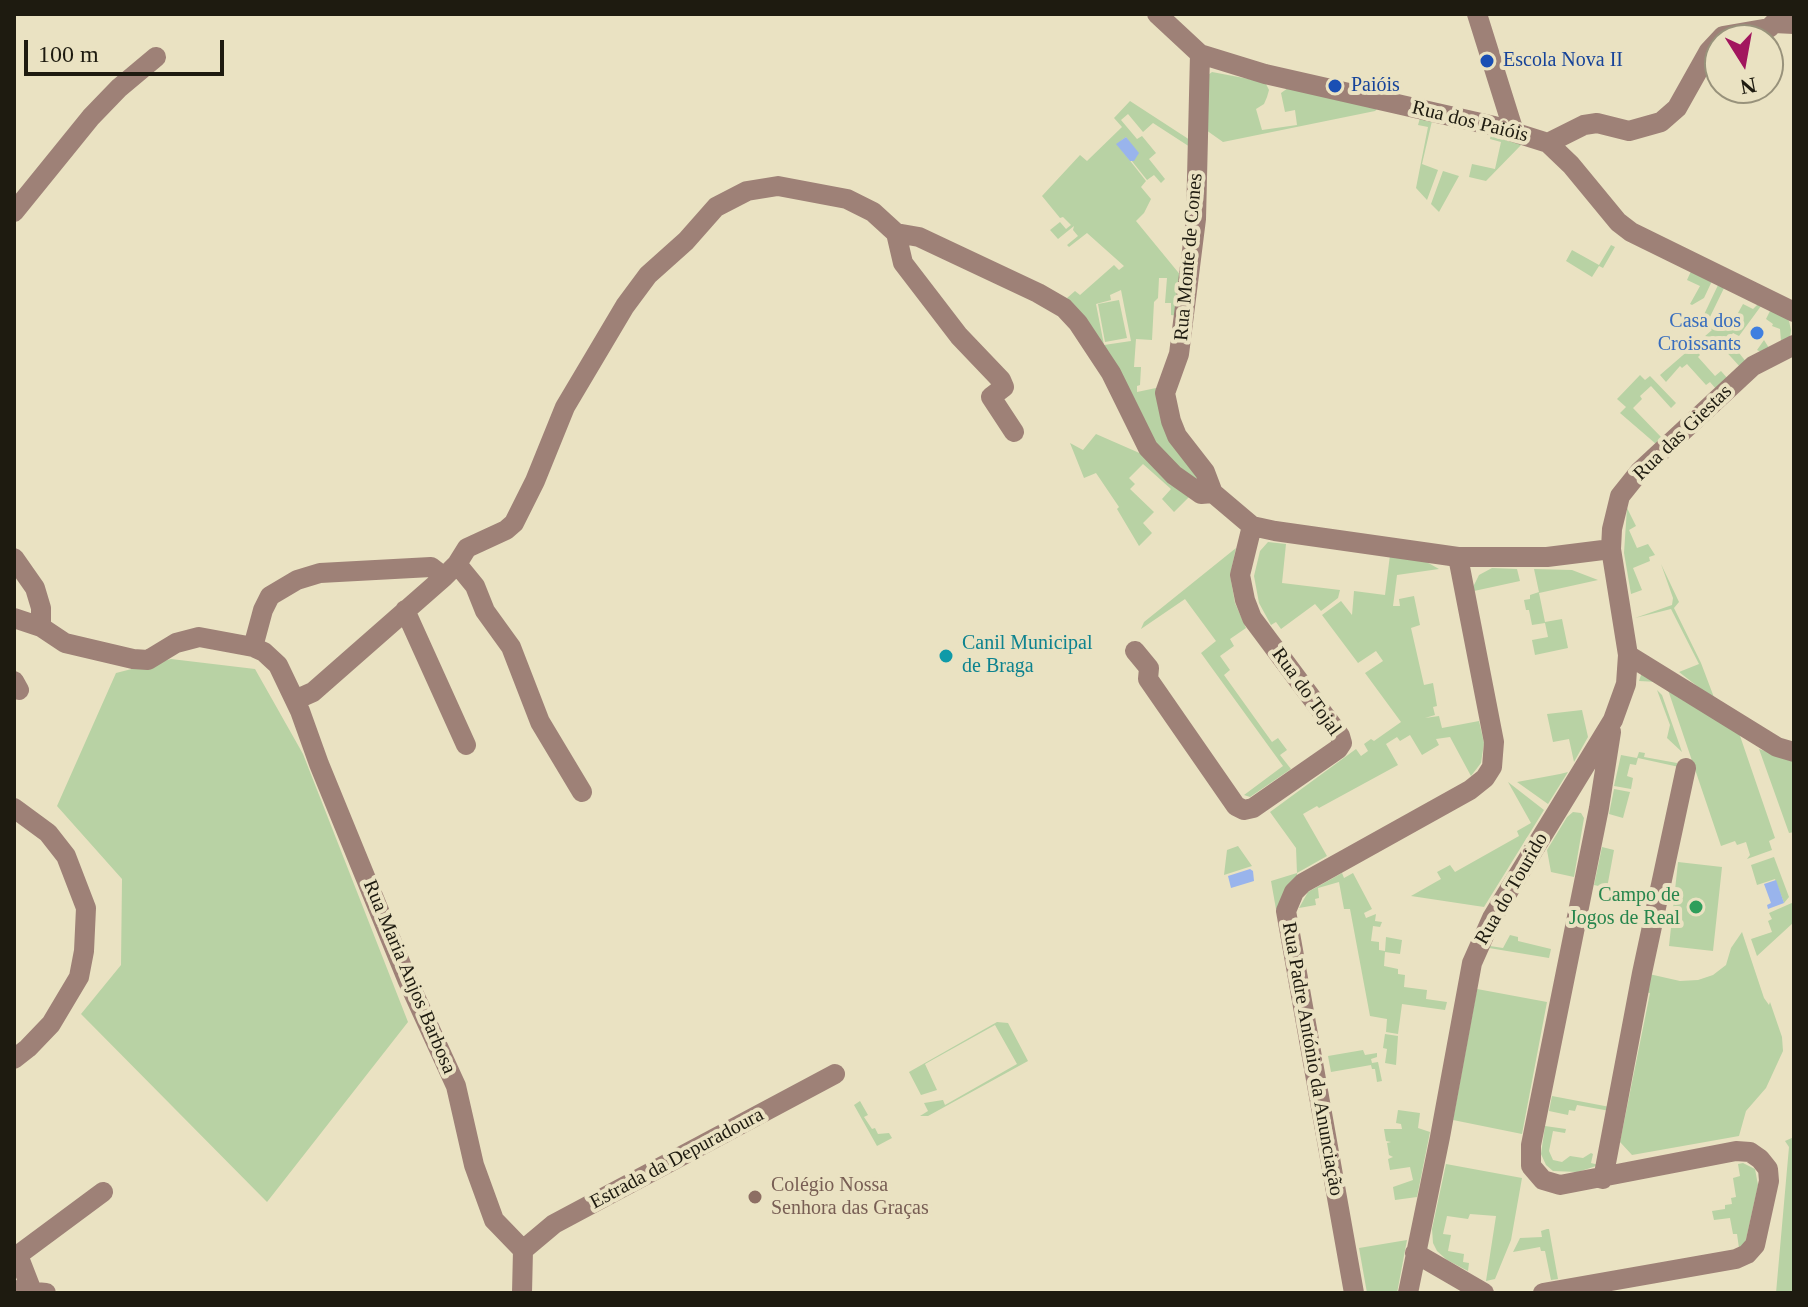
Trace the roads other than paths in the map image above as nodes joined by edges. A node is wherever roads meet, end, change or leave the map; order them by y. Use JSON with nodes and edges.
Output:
{"nodes":[{"id":1,"x":1157,"y":14,"type":"edge"},
{"id":2,"x":1477,"y":14,"type":"edge"},
{"id":3,"x":1794,"y":24,"type":"edge"},
{"id":4,"x":1200,"y":54,"type":"junction"},
{"id":5,"x":156,"y":57,"type":"dead end"},
{"id":6,"x":1514,"y":132,"type":"junction"},
{"id":7,"x":1548,"y":143,"type":"junction"},
{"id":8,"x":14,"y":212,"type":"edge"},
{"id":9,"x":896,"y":233,"type":"junction"},
{"id":10,"x":1794,"y":312,"type":"edge"},
{"id":11,"x":1794,"y":345,"type":"edge"},
{"id":12,"x":1014,"y":432,"type":"dead end"},
{"id":13,"x":1213,"y":493,"type":"junction"},
{"id":14,"x":1252,"y":526,"type":"junction"},
{"id":15,"x":1611,"y":549,"type":"junction"},
{"id":16,"x":1458,"y":557,"type":"junction"},
{"id":17,"x":14,"y":558,"type":"edge"},
{"id":18,"x":450,"y":570,"type":"junction"},
{"id":19,"x":405,"y":610,"type":"junction"},
{"id":20,"x":14,"y":618,"type":"edge"},
{"id":21,"x":41,"y":627,"type":"junction"},
{"id":22,"x":253,"y":647,"type":"junction"},
{"id":23,"x":1135,"y":651,"type":"dead end"},
{"id":24,"x":1628,"y":655,"type":"junction"},
{"id":25,"x":295,"y":700,"type":"junction"},
{"id":26,"x":1613,"y":720,"type":"junction"},
{"id":27,"x":466,"y":745,"type":"dead end"},
{"id":28,"x":1794,"y":752,"type":"edge"},
{"id":29,"x":1686,"y":768,"type":"dead end"},
{"id":30,"x":582,"y":792,"type":"dead end"},
{"id":31,"x":1567,"y":797,"type":"junction"},
{"id":32,"x":14,"y":808,"type":"edge"},
{"id":33,"x":1599,"y":808,"type":"junction"},
{"id":34,"x":14,"y":1059,"type":"edge"},
{"id":35,"x":835,"y":1074,"type":"dead end"},
{"id":36,"x":1603,"y":1179,"type":"junction"},
{"id":37,"x":103,"y":1192,"type":"dead end"},
{"id":38,"x":523,"y":1250,"type":"junction"},
{"id":39,"x":1415,"y":1253,"type":"junction"},
{"id":40,"x":16,"y":1256,"type":"edge"},
{"id":41,"x":31,"y":1291,"type":"edge"},
{"id":42,"x":522,"y":1293,"type":"edge"},
{"id":43,"x":1354,"y":1293,"type":"edge"},
{"id":44,"x":1408,"y":1293,"type":"edge"},
{"id":45,"x":1484,"y":1293,"type":"edge"},
{"id":46,"x":1543,"y":1293,"type":"edge"}],
"edges":[{"from":1,"to":4,"type":"street","name":"Rua dos Paióis"},
{"from":2,"to":6,"type":"street"},
{"from":3,"to":7,"type":"street"},
{"from":4,"to":6,"type":"street","name":"Rua dos Paióis"},
{"from":4,"to":13,"type":"street","name":"Rua Monte de Cones"},
{"from":5,"to":8,"type":"street"},
{"from":6,"to":7,"type":"street","name":"Rua dos Paióis"},
{"from":7,"to":10,"type":"street","name":"Rua dos Paióis"},
{"from":9,"to":12,"type":"street"},
{"from":9,"to":13,"type":"street"},
{"from":9,"to":18,"type":"street"},
{"from":11,"to":15,"type":"street","name":"Rua das Giestas"},
{"from":13,"to":14,"type":"street"},
{"from":14,"to":16,"type":"street"},
{"from":14,"to":23,"type":"street","name":"Rua do Tojal"},
{"from":15,"to":16,"type":"street"},
{"from":15,"to":24,"type":"street","name":"Rua do Tourido"},
{"from":16,"to":43,"type":"street","name":"Rua Padre António da Anunciação"},
{"from":17,"to":21,"type":"street"},
{"from":18,"to":19,"type":"street"},
{"from":18,"to":22,"type":"street"},
{"from":18,"to":30,"type":"street"},
{"from":19,"to":25,"type":"street"},
{"from":19,"to":27,"type":"street"},
{"from":20,"to":21,"type":"street"},
{"from":21,"to":22,"type":"street"},
{"from":22,"to":25,"type":"street","name":"Rua Maria Anjos Barbosa"},
{"from":24,"to":26,"type":"street","name":"Rua do Tourido"},
{"from":24,"to":28,"type":"street"},
{"from":25,"to":38,"type":"street","name":"Rua Maria Anjos Barbosa"},
{"from":26,"to":31,"type":"street","name":"Rua do Tourido"},
{"from":26,"to":33,"type":"street"},
{"from":29,"to":36,"type":"street"},
{"from":31,"to":33,"type":"street"},
{"from":31,"to":39,"type":"street","name":"Rua do Tourido"},
{"from":32,"to":34,"type":"street"},
{"from":33,"to":36,"type":"street"},
{"from":35,"to":38,"type":"street","name":"Estrada da Depuradoura"},
{"from":36,"to":46,"type":"street"},
{"from":37,"to":40,"type":"street"},
{"from":38,"to":42,"type":"street"},
{"from":39,"to":44,"type":"street","name":"Rua do Tourido"},
{"from":39,"to":45,"type":"street"},
{"from":40,"to":41,"type":"street"}]}
